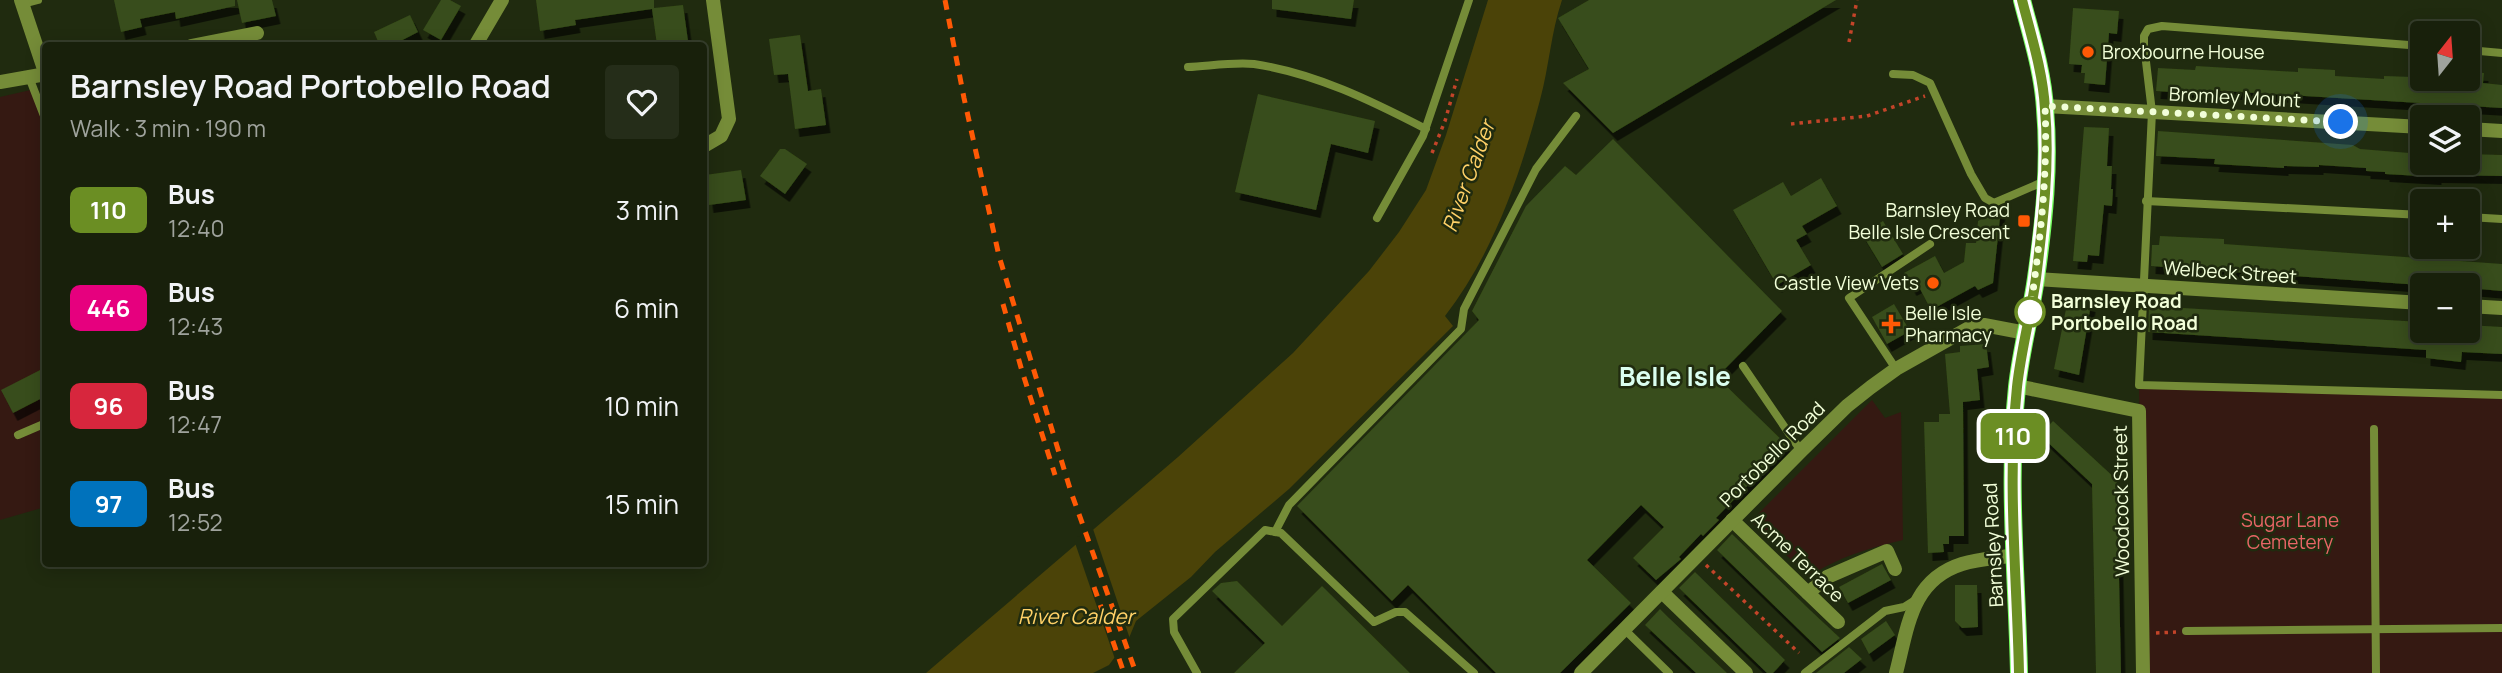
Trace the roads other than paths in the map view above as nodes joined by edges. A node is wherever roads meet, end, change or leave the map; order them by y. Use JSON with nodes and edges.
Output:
{"nodes":[{"id":1,"x":38,"y":0,"type":"edge"},
{"id":2,"x":502,"y":0,"type":"edge"},
{"id":3,"x":713,"y":0,"type":"edge"},
{"id":4,"x":1469,"y":0,"type":"edge"},
{"id":5,"x":2022,"y":0,"type":"edge"},
{"id":6,"x":22,"y":2,"type":"edge"},
{"id":7,"x":257,"y":33,"type":"dead end"},
{"id":8,"x":211,"y":42,"type":"edge"},
{"id":9,"x":477,"y":42,"type":"edge"},
{"id":10,"x":2410,"y":45,"type":"edge"},
{"id":11,"x":2480,"y":51,"type":"edge"},
{"id":12,"x":2502,"y":53,"type":"edge"},
{"id":13,"x":42,"y":65,"type":"edge"},
{"id":14,"x":1188,"y":67,"type":"dead end"},
{"id":15,"x":1893,"y":74,"type":"dead end"},
{"id":16,"x":42,"y":75,"type":"edge"},
{"id":17,"x":29,"y":77,"type":"junction"},
{"id":18,"x":0,"y":82,"type":"edge"},
{"id":19,"x":2045,"y":106,"type":"junction"},
{"id":20,"x":42,"y":111,"type":"edge"},
{"id":21,"x":2152,"y":112,"type":"junction"},
{"id":22,"x":1576,"y":116,"type":"dead end"},
{"id":23,"x":2410,"y":126,"type":"edge"},
{"id":24,"x":1426,"y":129,"type":"junction"},
{"id":25,"x":2480,"y":130,"type":"edge"},
{"id":26,"x":2502,"y":131,"type":"edge"},
{"id":27,"x":707,"y":144,"type":"edge"},
{"id":28,"x":2046,"y":180,"type":"junction"},
{"id":29,"x":2146,"y":201,"type":"junction"},
{"id":30,"x":2410,"y":214,"type":"edge"},
{"id":31,"x":1377,"y":218,"type":"dead end"},
{"id":32,"x":2480,"y":218,"type":"edge"},
{"id":33,"x":2502,"y":219,"type":"edge"},
{"id":34,"x":1930,"y":244,"type":"dead end"},
{"id":35,"x":2036,"y":279,"type":"junction"},
{"id":36,"x":2144,"y":285,"type":"junction"},
{"id":37,"x":2410,"y":302,"type":"edge"},
{"id":38,"x":2480,"y":307,"type":"edge"},
{"id":39,"x":2502,"y":308,"type":"edge"},
{"id":40,"x":2026,"y":333,"type":"junction"},
{"id":41,"x":1743,"y":366,"type":"dead end"},
{"id":42,"x":1896,"y":369,"type":"junction"},
{"id":43,"x":2017,"y":386,"type":"junction"},
{"id":44,"x":2502,"y":394,"type":"edge"},
{"id":45,"x":42,"y":425,"type":"edge"},
{"id":46,"x":2374,"y":429,"type":"dead end"},
{"id":47,"x":18,"y":435,"type":"dead end"},
{"id":48,"x":1801,"y":451,"type":"junction"},
{"id":49,"x":1732,"y":520,"type":"junction"},
{"id":50,"x":1275,"y":532,"type":"junction"},
{"id":51,"x":2016,"y":555,"type":"junction"},
{"id":52,"x":1895,"y":569,"type":"dead end"},
{"id":53,"x":1662,"y":592,"type":"junction"},
{"id":54,"x":1808,"y":593,"type":"junction"},
{"id":55,"x":1919,"y":597,"type":"junction"},
{"id":56,"x":1838,"y":622,"type":"dead end"},
{"id":57,"x":2502,"y":628,"type":"edge"},
{"id":58,"x":1625,"y":629,"type":"junction"},
{"id":59,"x":2375,"y":629,"type":"junction"},
{"id":60,"x":2186,"y":632,"type":"road end"},
{"id":61,"x":1197,"y":673,"type":"edge"},
{"id":62,"x":1474,"y":673,"type":"edge"},
{"id":63,"x":1581,"y":673,"type":"edge"},
{"id":64,"x":1669,"y":673,"type":"edge"},
{"id":65,"x":1746,"y":673,"type":"edge"},
{"id":66,"x":1805,"y":673,"type":"edge"},
{"id":67,"x":1896,"y":673,"type":"edge"},
{"id":68,"x":2019,"y":673,"type":"edge"},
{"id":69,"x":2143,"y":673,"type":"edge"},
{"id":70,"x":2376,"y":673,"type":"edge"}],
"edges":[{"from":1,"to":6,"type":"lane"},
{"from":2,"to":9,"type":"street"},
{"from":3,"to":27,"type":"street"},
{"from":4,"to":24,"type":"lane"},
{"from":5,"to":19,"type":"main road","name":"Barnsley Road"},
{"from":6,"to":13,"type":"street"},
{"from":7,"to":8,"type":"street"},
{"from":10,"to":21,"type":"lane"},
{"from":11,"to":12,"type":"lane"},
{"from":14,"to":24,"type":"lane"},
{"from":15,"to":28,"type":"lane"},
{"from":16,"to":17,"type":"street"},
{"from":17,"to":18,"type":"street"},
{"from":17,"to":20,"type":"lane"},
{"from":19,"to":21,"type":"street","name":"Bromley Mount"},
{"from":19,"to":28,"type":"main road","name":"Barnsley Road"},
{"from":21,"to":23,"type":"street","name":"Bromley Mount"},
{"from":21,"to":29,"type":"lane"},
{"from":22,"to":50,"type":"lane"},
{"from":24,"to":31,"type":"lane"},
{"from":25,"to":26,"type":"street"},
{"from":28,"to":35,"type":"main road","name":"Barnsley Road"},
{"from":29,"to":30,"type":"lane"},
{"from":29,"to":36,"type":"lane"},
{"from":32,"to":33,"type":"lane"},
{"from":34,"to":42,"type":"lane"},
{"from":35,"to":36,"type":"street","name":"Welbeck Street"},
{"from":35,"to":40,"type":"main road","name":"Barnsley Road"},
{"from":36,"to":37,"type":"street","name":"Welbeck Street"},
{"from":36,"to":44,"type":"lane"},
{"from":38,"to":39,"type":"street"},
{"from":40,"to":42,"type":"street","name":"Portobello Road"},
{"from":40,"to":43,"type":"main road","name":"Barnsley Road"},
{"from":41,"to":48,"type":"lane"},
{"from":42,"to":48,"type":"street","name":"Portobello Road"},
{"from":43,"to":51,"type":"main road","name":"Barnsley Road"},
{"from":43,"to":69,"type":"street","name":"Woodcock Street"},
{"from":45,"to":47,"type":"lane"},
{"from":46,"to":59,"type":"lane"},
{"from":48,"to":49,"type":"street","name":"Portobello Road"},
{"from":49,"to":53,"type":"street","name":"Portobello Road"},
{"from":49,"to":54,"type":"street","name":"Acme Terrace"},
{"from":50,"to":61,"type":"lane"},
{"from":50,"to":62,"type":"lane"},
{"from":51,"to":55,"type":"street"},
{"from":51,"to":68,"type":"main road","name":"Barnsley Road"},
{"from":52,"to":54,"type":"street"},
{"from":53,"to":58,"type":"street","name":"Portobello Road"},
{"from":53,"to":65,"type":"street"},
{"from":54,"to":56,"type":"street","name":"Acme Terrace"},
{"from":55,"to":66,"type":"lane"},
{"from":55,"to":67,"type":"street"},
{"from":57,"to":59,"type":"lane"},
{"from":58,"to":63,"type":"street","name":"Portobello Road"},
{"from":58,"to":64,"type":"lane"},
{"from":59,"to":60,"type":"lane"},
{"from":59,"to":70,"type":"lane"}]}
